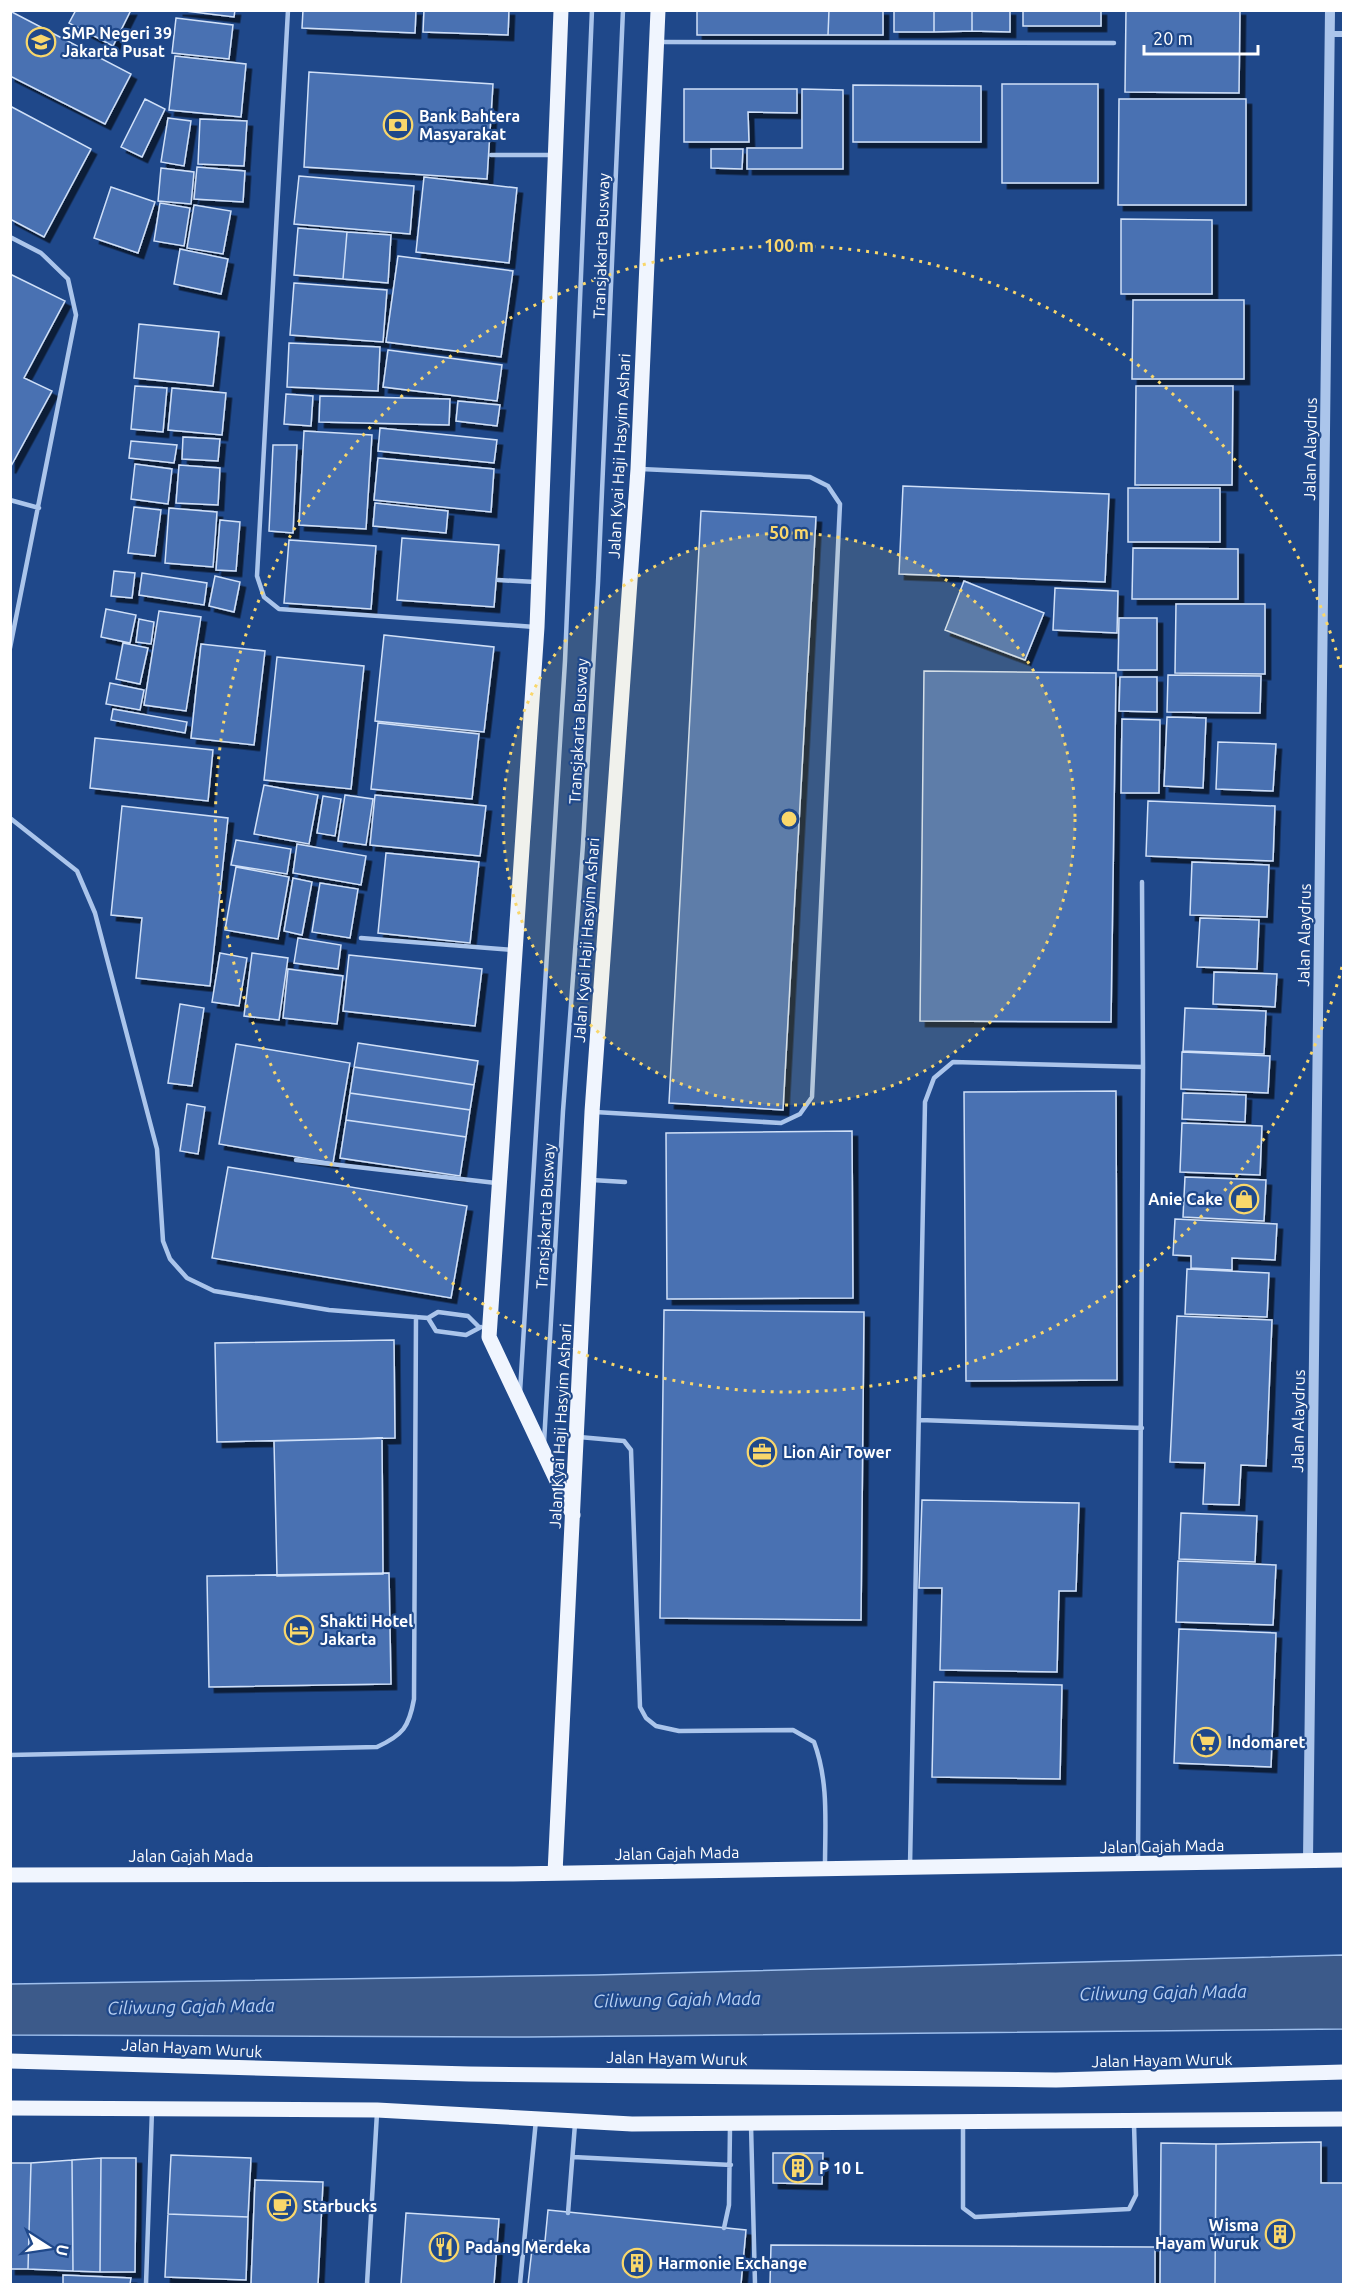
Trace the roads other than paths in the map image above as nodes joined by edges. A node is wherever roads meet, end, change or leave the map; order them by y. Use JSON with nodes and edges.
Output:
{"nodes":[{"id":1,"x":288,"y":10,"type":"edge"},
{"id":2,"x":561,"y":10,"type":"edge"},
{"id":3,"x":592,"y":10,"type":"edge"},
{"id":4,"x":623,"y":10,"type":"edge"},
{"id":5,"x":658,"y":10,"type":"edge"},
{"id":6,"x":1330,"y":10,"type":"edge"},
{"id":7,"x":1330,"y":34,"type":"junction"},
{"id":8,"x":1344,"y":34,"type":"edge"},
{"id":9,"x":657,"y":42,"type":"junction"},
{"id":10,"x":1114,"y":43,"type":"dead end"},
{"id":11,"x":491,"y":155,"type":"dead end"},
{"id":12,"x":555,"y":155,"type":"junction"},
{"id":13,"x":10,"y":237,"type":"edge"},
{"id":14,"x":638,"y":469,"type":"junction"},
{"id":15,"x":10,"y":500,"type":"edge"},
{"id":16,"x":39,"y":508,"type":"junction"},
{"id":17,"x":498,"y":580,"type":"dead end"},
{"id":18,"x":538,"y":582,"type":"junction"},
{"id":19,"x":537,"y":627,"type":"junction"},
{"id":20,"x":10,"y":648,"type":"edge"},
{"id":21,"x":10,"y":818,"type":"edge"},
{"id":22,"x":1142,"y":882,"type":"dead end"},
{"id":23,"x":361,"y":938,"type":"dead end"},
{"id":24,"x":514,"y":951,"type":"junction"},
{"id":25,"x":1143,"y":1067,"type":"junction"},
{"id":26,"x":592,"y":1112,"type":"junction"},
{"id":27,"x":296,"y":1160,"type":"dead end"},
{"id":28,"x":590,"y":1179,"type":"junction"},
{"id":29,"x":625,"y":1182,"type":"dead end"},
{"id":30,"x":499,"y":1183,"type":"junction"},
{"id":31,"x":416,"y":1317,"type":"junction"},
{"id":32,"x":428,"y":1318,"type":"junction"},
{"id":33,"x":486,"y":1331,"type":"junction"},
{"id":34,"x":519,"y":1400,"type":"junction"},
{"id":35,"x":920,"y":1420,"type":"junction"},
{"id":36,"x":1142,"y":1428,"type":"junction"},
{"id":37,"x":577,"y":1437,"type":"junction"},
{"id":38,"x":544,"y":1453,"type":"junction"},
{"id":39,"x":574,"y":1518,"type":"junction"},
{"id":40,"x":10,"y":1755,"type":"edge"},
{"id":41,"x":1308,"y":1860,"type":"junction"},
{"id":42,"x":1344,"y":1860,"type":"edge"},
{"id":43,"x":1138,"y":1864,"type":"junction"},
{"id":44,"x":825,"y":1869,"type":"junction"},
{"id":45,"x":909,"y":1869,"type":"junction"},
{"id":46,"x":555,"y":1873,"type":"junction"},
{"id":47,"x":10,"y":1875,"type":"edge"},
{"id":48,"x":10,"y":2061,"type":"edge"},
{"id":49,"x":1344,"y":2073,"type":"edge"},
{"id":50,"x":10,"y":2108,"type":"edge"},
{"id":51,"x":152,"y":2109,"type":"junction"},
{"id":52,"x":377,"y":2110,"type":"junction"},
{"id":53,"x":1344,"y":2119,"type":"edge"},
{"id":54,"x":536,"y":2120,"type":"junction"},
{"id":55,"x":575,"y":2121,"type":"junction"},
{"id":56,"x":1134,"y":2121,"type":"junction"},
{"id":57,"x":963,"y":2122,"type":"junction"},
{"id":58,"x":730,"y":2123,"type":"junction"},
{"id":59,"x":751,"y":2123,"type":"junction"},
{"id":60,"x":573,"y":2157,"type":"junction"},
{"id":61,"x":731,"y":2165,"type":"junction"},
{"id":62,"x":568,"y":2213,"type":"dead end"},
{"id":63,"x":724,"y":2228,"type":"dead end"},
{"id":64,"x":146,"y":2284,"type":"edge"},
{"id":65,"x":367,"y":2284,"type":"edge"},
{"id":66,"x":520,"y":2284,"type":"edge"},
{"id":67,"x":755,"y":2284,"type":"edge"}],
"edges":[{"from":1,"to":19,"type":"lane"},
{"from":2,"to":12,"type":"main road"},
{"from":3,"to":34,"type":"lane","name":"Transjakarta Busway"},
{"from":4,"to":38,"type":"lane","name":"Transjakarta Busway"},
{"from":5,"to":9,"type":"main road","name":"Jalan Kyai Haji Hasyim Ashari"},
{"from":6,"to":7,"type":"street","name":"Jalan Alaydrus"},
{"from":7,"to":8,"type":"street"},
{"from":7,"to":41,"type":"street","name":"Jalan Alaydrus"},
{"from":9,"to":10,"type":"lane"},
{"from":9,"to":14,"type":"main road","name":"Jalan Kyai Haji Hasyim Ashari"},
{"from":11,"to":12,"type":"lane"},
{"from":12,"to":18,"type":"main road"},
{"from":13,"to":16,"type":"lane"},
{"from":14,"to":26,"type":"main road","name":"Jalan Kyai Haji Hasyim Ashari"},
{"from":14,"to":26,"type":"lane"},
{"from":15,"to":16,"type":"lane"},
{"from":16,"to":20,"type":"lane"},
{"from":17,"to":18,"type":"lane"},
{"from":18,"to":19,"type":"main road"},
{"from":19,"to":24,"type":"main road"},
{"from":21,"to":31,"type":"lane"},
{"from":22,"to":25,"type":"lane"},
{"from":23,"to":24,"type":"lane"},
{"from":24,"to":30,"type":"main road"},
{"from":25,"to":35,"type":"lane"},
{"from":25,"to":36,"type":"lane"},
{"from":26,"to":28,"type":"main road","name":"Jalan Kyai Haji Hasyim Ashari"},
{"from":27,"to":30,"type":"lane"},
{"from":28,"to":29,"type":"lane"},
{"from":28,"to":37,"type":"main road","name":"Jalan Kyai Haji Hasyim Ashari"},
{"from":30,"to":33,"type":"main road"},
{"from":31,"to":32,"type":"lane"},
{"from":31,"to":40,"type":"lane"},
{"from":32,"to":33,"type":"lane"},
{"from":32,"to":33,"type":"lane"},
{"from":33,"to":34,"type":"main road"},
{"from":34,"to":38,"type":"main road"},
{"from":35,"to":36,"type":"lane"},
{"from":35,"to":45,"type":"lane"},
{"from":36,"to":43,"type":"lane"},
{"from":37,"to":39,"type":"main road","name":"Jalan Kyai Haji Hasyim Ashari"},
{"from":37,"to":44,"type":"lane"},
{"from":38,"to":39,"type":"main road"},
{"from":39,"to":46,"type":"main road","name":"Jalan Kyai Haji Hasyim Ashari"},
{"from":41,"to":42,"type":"main road","name":"Jalan Gajah Mada"},
{"from":41,"to":43,"type":"main road","name":"Jalan Gajah Mada"},
{"from":43,"to":45,"type":"main road","name":"Jalan Gajah Mada"},
{"from":44,"to":45,"type":"main road","name":"Jalan Gajah Mada"},
{"from":44,"to":46,"type":"main road","name":"Jalan Gajah Mada"},
{"from":46,"to":47,"type":"main road","name":"Jalan Gajah Mada"},
{"from":48,"to":49,"type":"main road","name":"Jalan Hayam Wuruk"},
{"from":50,"to":51,"type":"main road"},
{"from":51,"to":52,"type":"main road"},
{"from":51,"to":64,"type":"lane"},
{"from":52,"to":54,"type":"main road"},
{"from":52,"to":65,"type":"lane"},
{"from":53,"to":56,"type":"main road"},
{"from":54,"to":55,"type":"main road"},
{"from":54,"to":66,"type":"lane"},
{"from":55,"to":58,"type":"main road"},
{"from":55,"to":60,"type":"lane"},
{"from":56,"to":57,"type":"main road"},
{"from":56,"to":57,"type":"lane"},
{"from":57,"to":59,"type":"main road"},
{"from":58,"to":59,"type":"main road"},
{"from":58,"to":61,"type":"lane"},
{"from":59,"to":67,"type":"lane"},
{"from":60,"to":61,"type":"lane"},
{"from":60,"to":62,"type":"lane"},
{"from":61,"to":63,"type":"lane"}]}
